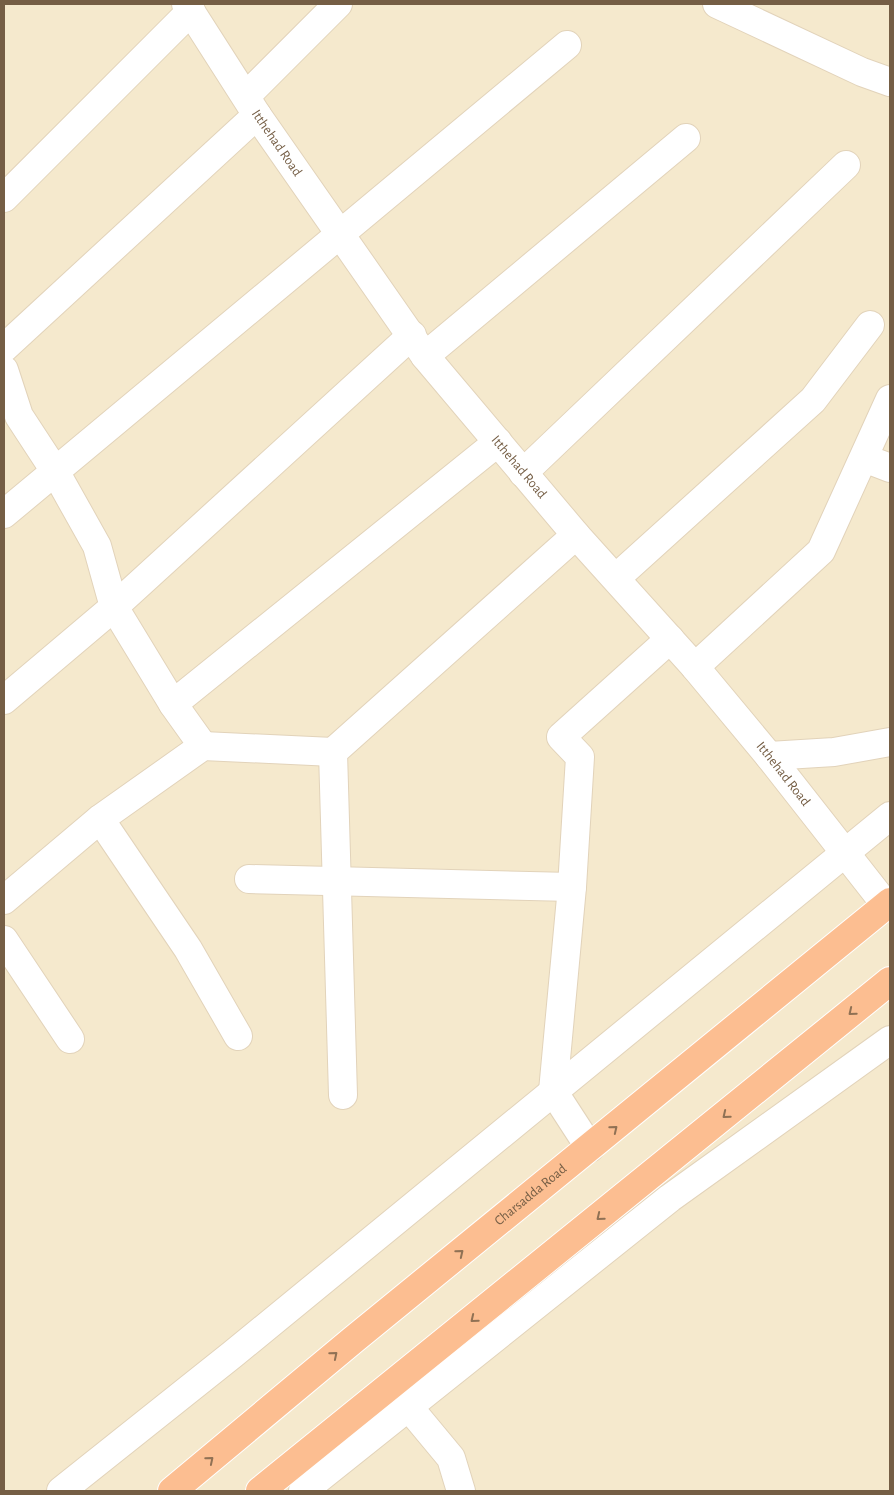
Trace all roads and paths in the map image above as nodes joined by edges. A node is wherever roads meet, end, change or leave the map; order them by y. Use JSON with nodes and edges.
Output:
{"nodes":[{"id":1,"x":338,"y":4,"type":"edge"},
{"id":2,"x":717,"y":4,"type":"edge"},
{"id":3,"x":188,"y":7,"type":"edge"},
{"id":4,"x":567,"y":45,"type":"dead end"},
{"id":5,"x":890,"y":82,"type":"edge"},
{"id":6,"x":251,"y":106,"type":"junction"},
{"id":7,"x":686,"y":138,"type":"dead end"},
{"id":8,"x":846,"y":165,"type":"dead end"},
{"id":9,"x":4,"y":198,"type":"edge"},
{"id":10,"x":339,"y":233,"type":"junction"},
{"id":11,"x":870,"y":325,"type":"dead end"},
{"id":12,"x":418,"y":346,"type":"junction"},
{"id":13,"x":4,"y":348,"type":"edge"},
{"id":14,"x":4,"y":370,"type":"edge"},
{"id":15,"x":890,"y":399,"type":"edge"},
{"id":16,"x":498,"y":442,"type":"junction"},
{"id":17,"x":864,"y":458,"type":"junction"},
{"id":18,"x":890,"y":468,"type":"edge"},
{"id":19,"x":55,"y":471,"type":"junction"},
{"id":20,"x":523,"y":473,"type":"junction"},
{"id":21,"x":4,"y":514,"type":"edge"},
{"id":22,"x":576,"y":535,"type":"junction"},
{"id":23,"x":616,"y":578,"type":"junction"},
{"id":24,"x":114,"y":607,"type":"junction"},
{"id":25,"x":670,"y":639,"type":"junction"},
{"id":26,"x":695,"y":667,"type":"junction"},
{"id":27,"x":4,"y":700,"type":"edge"},
{"id":28,"x":173,"y":704,"type":"junction"},
{"id":29,"x":890,"y":742,"type":"edge"},
{"id":30,"x":202,"y":746,"type":"junction"},
{"id":31,"x":333,"y":752,"type":"junction"},
{"id":32,"x":769,"y":756,"type":"junction"},
{"id":33,"x":890,"y":816,"type":"edge"},
{"id":34,"x":100,"y":819,"type":"junction"},
{"id":35,"x":845,"y":852,"type":"junction"},
{"id":36,"x":249,"y":879,"type":"dead end"},
{"id":37,"x":338,"y":880,"type":"junction"},
{"id":38,"x":572,"y":887,"type":"junction"},
{"id":39,"x":4,"y":900,"type":"edge"},
{"id":40,"x":888,"y":904,"type":"edge"},
{"id":41,"x":4,"y":940,"type":"edge"},
{"id":42,"x":890,"y":981,"type":"edge"},
{"id":43,"x":238,"y":1036,"type":"dead end"},
{"id":44,"x":70,"y":1039,"type":"dead end"},
{"id":45,"x":890,"y":1040,"type":"edge"},
{"id":46,"x":553,"y":1091,"type":"junction"},
{"id":47,"x":343,"y":1094,"type":"dead end"},
{"id":48,"x":590,"y":1148,"type":"junction"},
{"id":49,"x":399,"y":1396,"type":"junction"},
{"id":50,"x":61,"y":1491,"type":"edge"},
{"id":51,"x":172,"y":1491,"type":"edge"},
{"id":52,"x":260,"y":1491,"type":"edge"},
{"id":53,"x":303,"y":1491,"type":"edge"},
{"id":54,"x":461,"y":1491,"type":"edge"}],
"edges":[{"from":1,"to":6,"type":"street"},
{"from":2,"to":5,"type":"street"},
{"from":3,"to":6,"type":"street","name":"Itthehad Road"},
{"from":3,"to":9,"type":"street"},
{"from":4,"to":10,"type":"street"},
{"from":6,"to":10,"type":"street","name":"Itthehad Road"},
{"from":6,"to":13,"type":"street"},
{"from":7,"to":12,"type":"street"},
{"from":8,"to":20,"type":"street"},
{"from":10,"to":12,"type":"street","name":"Itthehad Road"},
{"from":10,"to":19,"type":"street"},
{"from":11,"to":23,"type":"street"},
{"from":12,"to":16,"type":"street","name":"Itthehad Road"},
{"from":12,"to":24,"type":"street"},
{"from":14,"to":19,"type":"street"},
{"from":15,"to":17,"type":"street"},
{"from":16,"to":20,"type":"street","name":"Itthehad Road"},
{"from":16,"to":28,"type":"street"},
{"from":17,"to":18,"type":"street"},
{"from":17,"to":26,"type":"street"},
{"from":19,"to":21,"type":"street"},
{"from":19,"to":24,"type":"street"},
{"from":20,"to":22,"type":"street","name":"Itthehad Road"},
{"from":22,"to":23,"type":"street","name":"Itthehad Road"},
{"from":22,"to":31,"type":"street"},
{"from":23,"to":25,"type":"street","name":"Itthehad Road"},
{"from":24,"to":27,"type":"street"},
{"from":24,"to":28,"type":"street"},
{"from":25,"to":26,"type":"street","name":"Itthehad Road"},
{"from":25,"to":38,"type":"street"},
{"from":26,"to":32,"type":"street","name":"Itthehad Road"},
{"from":28,"to":30,"type":"street"},
{"from":29,"to":32,"type":"street"},
{"from":30,"to":31,"type":"street"},
{"from":30,"to":34,"type":"street"},
{"from":31,"to":37,"type":"street"},
{"from":32,"to":35,"type":"street","name":"Itthehad Road"},
{"from":33,"to":35,"type":"street"},
{"from":34,"to":39,"type":"street"},
{"from":34,"to":43,"type":"street"},
{"from":35,"to":40,"type":"street","name":"Itthehad Road"},
{"from":35,"to":46,"type":"street"},
{"from":36,"to":37,"type":"street"},
{"from":37,"to":38,"type":"street"},
{"from":37,"to":47,"type":"street"},
{"from":38,"to":46,"type":"street"},
{"from":48,"to":40,"type":"highway","name":"Charsadda Road","one_way":true},
{"from":41,"to":44,"type":"street"},
{"from":42,"to":49,"type":"highway","one_way":true},
{"from":45,"to":49,"type":"street"},
{"from":46,"to":48,"type":"street"},
{"from":46,"to":50,"type":"street"},
{"from":51,"to":48,"type":"highway","name":"Charsadda Road","one_way":true},
{"from":49,"to":52,"type":"highway"},
{"from":49,"to":53,"type":"street"},
{"from":49,"to":54,"type":"street"}]}
